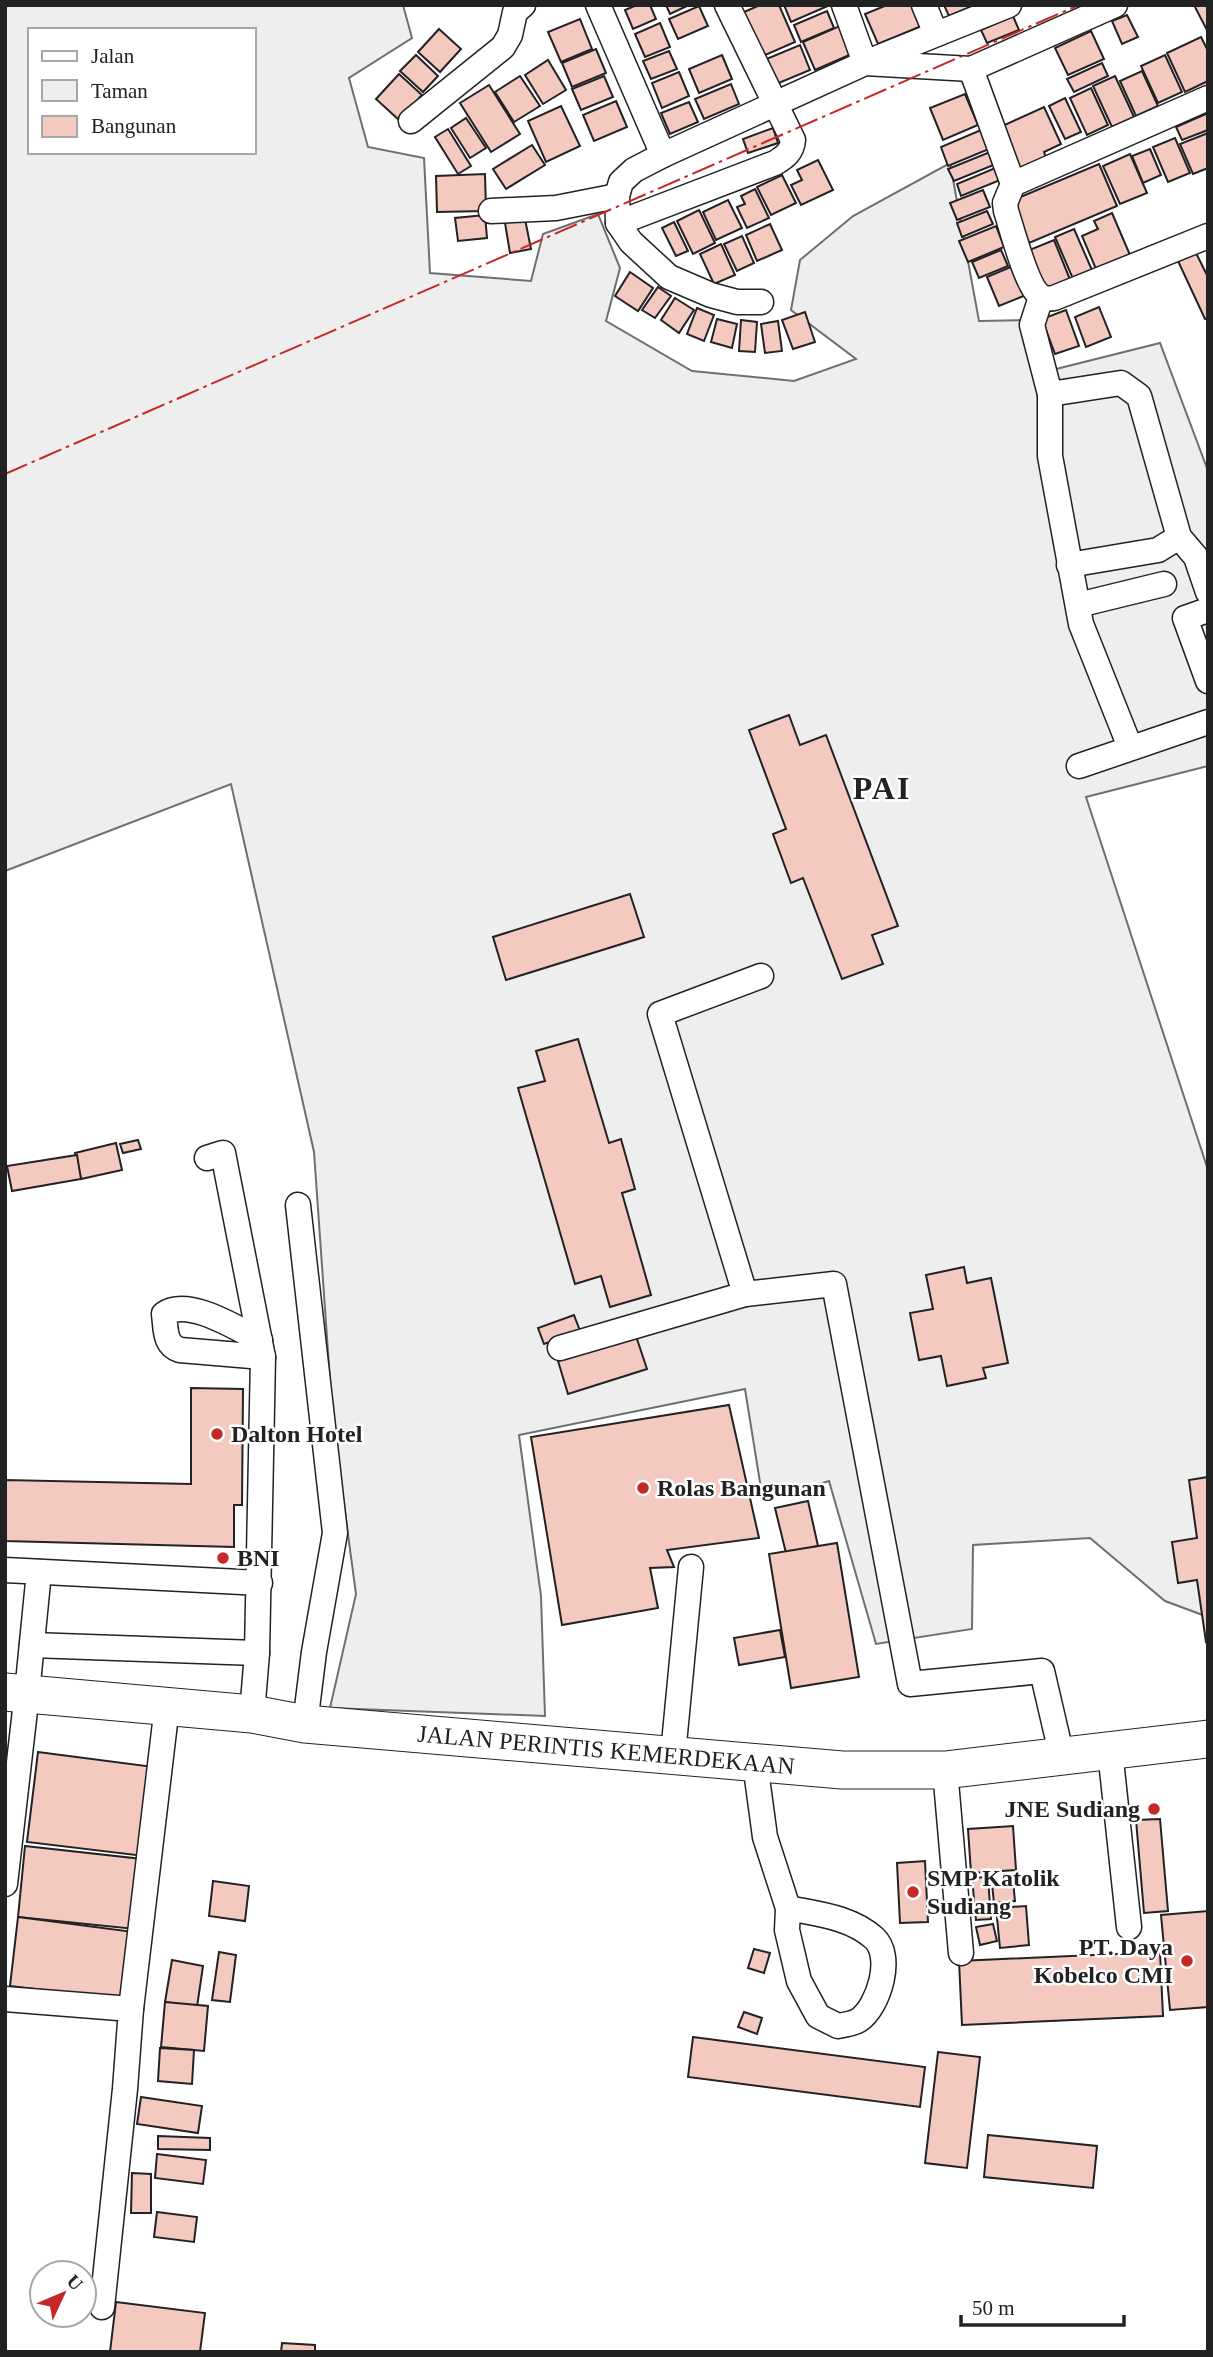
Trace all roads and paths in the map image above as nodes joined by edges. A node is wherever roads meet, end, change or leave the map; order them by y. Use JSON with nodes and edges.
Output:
{"nodes":[{"id":1,"x":523,"y":5,"type":"edge"},
{"id":2,"x":598,"y":5,"type":"edge"},
{"id":3,"x":727,"y":5,"type":"edge"},
{"id":4,"x":844,"y":5,"type":"edge"},
{"id":5,"x":924,"y":5,"type":"edge"},
{"id":6,"x":1009,"y":5,"type":"edge"},
{"id":7,"x":1115,"y":5,"type":"edge"},
{"id":8,"x":936,"y":34,"type":"junction"},
{"id":9,"x":865,"y":63,"type":"junction"},
{"id":10,"x":971,"y":69,"type":"junction"},
{"id":11,"x":1208,"y":98,"type":"edge"},
{"id":12,"x":775,"y":104,"type":"junction"},
{"id":13,"x":411,"y":121,"type":"dead end"},
{"id":14,"x":663,"y":155,"type":"junction"},
{"id":15,"x":1013,"y":184,"type":"junction"},
{"id":16,"x":617,"y":196,"type":"junction"},
{"id":17,"x":491,"y":211,"type":"dead end"},
{"id":18,"x":618,"y":223,"type":"junction"},
{"id":19,"x":1208,"y":236,"type":"edge"},
{"id":20,"x":1041,"y":298,"type":"junction"},
{"id":21,"x":761,"y":302,"type":"dead end"},
{"id":22,"x":1050,"y":394,"type":"junction"},
{"id":23,"x":1179,"y":537,"type":"junction"},
{"id":24,"x":1158,"y":550,"type":"junction"},
{"id":25,"x":1069,"y":565,"type":"junction"},
{"id":26,"x":1164,"y":584,"type":"junction"},
{"id":27,"x":1208,"y":592,"type":"edge"},
{"id":28,"x":1078,"y":605,"type":"junction"},
{"id":29,"x":1196,"y":614,"type":"edge"},
{"id":30,"x":1208,"y":681,"type":"edge"},
{"id":31,"x":1208,"y":722,"type":"edge"},
{"id":32,"x":1130,"y":747,"type":"junction"},
{"id":33,"x":1079,"y":766,"type":"dead end"},
{"id":34,"x":761,"y":976,"type":"dead end"},
{"id":35,"x":207,"y":1158,"type":"dead end"},
{"id":36,"x":298,"y":1205,"type":"dead end"},
{"id":37,"x":745,"y":1294,"type":"junction"},
{"id":38,"x":560,"y":1348,"type":"dead end"},
{"id":39,"x":691,"y":1567,"type":"dead end"},
{"id":40,"x":5,"y":1570,"type":"edge"},
{"id":41,"x":38,"y":1572,"type":"junction"},
{"id":42,"x":260,"y":1583,"type":"junction"},
{"id":43,"x":258,"y":1642,"type":"junction"},
{"id":44,"x":32,"y":1645,"type":"junction"},
{"id":45,"x":16,"y":1692,"type":"edge"},
{"id":46,"x":167,"y":1706,"type":"junction"},
{"id":47,"x":252,"y":1714,"type":"junction"},
{"id":48,"x":305,"y":1724,"type":"junction"},
{"id":49,"x":1208,"y":1739,"type":"edge"},
{"id":50,"x":1110,"y":1751,"type":"junction"},
{"id":51,"x":673,"y":1754,"type":"junction"},
{"id":52,"x":1062,"y":1757,"type":"junction"},
{"id":53,"x":755,"y":1763,"type":"junction"},
{"id":54,"x":946,"y":1770,"type":"junction"},
{"id":55,"x":5,"y":1884,"type":"edge"},
{"id":56,"x":788,"y":1908,"type":"junction"},
{"id":57,"x":1129,"y":1927,"type":"dead end"},
{"id":58,"x":961,"y":1953,"type":"dead end"},
{"id":59,"x":5,"y":1999,"type":"edge"},
{"id":60,"x":131,"y":2009,"type":"junction"},
{"id":61,"x":102,"y":2307,"type":"dead end"}],
"edges":[{"from":1,"to":13,"type":"street"},
{"from":2,"to":14,"type":"street"},
{"from":3,"to":12,"type":"street"},
{"from":4,"to":9,"type":"street"},
{"from":5,"to":8,"type":"street"},
{"from":6,"to":8,"type":"street"},
{"from":7,"to":10,"type":"street"},
{"from":8,"to":9,"type":"street"},
{"from":9,"to":10,"type":"street"},
{"from":9,"to":12,"type":"street"},
{"from":10,"to":15,"type":"street"},
{"from":11,"to":15,"type":"street"},
{"from":12,"to":14,"type":"street"},
{"from":12,"to":18,"type":"street"},
{"from":14,"to":16,"type":"street"},
{"from":15,"to":20,"type":"street"},
{"from":16,"to":17,"type":"street"},
{"from":16,"to":18,"type":"street"},
{"from":18,"to":21,"type":"street"},
{"from":19,"to":20,"type":"street"},
{"from":20,"to":22,"type":"street"},
{"from":22,"to":23,"type":"street"},
{"from":22,"to":25,"type":"street"},
{"from":23,"to":24,"type":"street"},
{"from":23,"to":27,"type":"street"},
{"from":24,"to":25,"type":"street"},
{"from":24,"to":26,"type":"street"},
{"from":25,"to":28,"type":"street"},
{"from":26,"to":28,"type":"street"},
{"from":26,"to":29,"type":"street"},
{"from":28,"to":32,"type":"street"},
{"from":29,"to":30,"type":"street"},
{"from":31,"to":32,"type":"street"},
{"from":32,"to":33,"type":"street"},
{"from":34,"to":37,"type":"street"},
{"from":35,"to":42,"type":"street"},
{"from":36,"to":48,"type":"street"},
{"from":37,"to":38,"type":"street"},
{"from":37,"to":52,"type":"street"},
{"from":39,"to":51,"type":"street"},
{"from":40,"to":41,"type":"street"},
{"from":41,"to":42,"type":"street"},
{"from":41,"to":44,"type":"street"},
{"from":42,"to":43,"type":"street"},
{"from":43,"to":44,"type":"street"},
{"from":43,"to":47,"type":"street"},
{"from":44,"to":45,"type":"street"},
{"from":45,"to":46,"type":"highway","name":"JALAN PERINTIS KEMERDEKAAN"},
{"from":45,"to":55,"type":"street"},
{"from":46,"to":47,"type":"highway","name":"JALAN PERINTIS KEMERDEKAAN"},
{"from":46,"to":60,"type":"street"},
{"from":47,"to":48,"type":"highway","name":"JALAN PERINTIS KEMERDEKAAN"},
{"from":48,"to":51,"type":"highway","name":"JALAN PERINTIS KEMERDEKAAN"},
{"from":49,"to":50,"type":"highway","name":"JALAN PERINTIS KEMERDEKAAN"},
{"from":50,"to":52,"type":"highway","name":"JALAN PERINTIS KEMERDEKAAN"},
{"from":50,"to":57,"type":"street"},
{"from":51,"to":53,"type":"highway","name":"JALAN PERINTIS KEMERDEKAAN"},
{"from":52,"to":54,"type":"highway","name":"JALAN PERINTIS KEMERDEKAAN"},
{"from":53,"to":54,"type":"highway","name":"JALAN PERINTIS KEMERDEKAAN"},
{"from":53,"to":56,"type":"street"},
{"from":54,"to":58,"type":"street"},
{"from":56,"to":56,"type":"street"},
{"from":59,"to":60,"type":"street"},
{"from":60,"to":61,"type":"street"}]}
